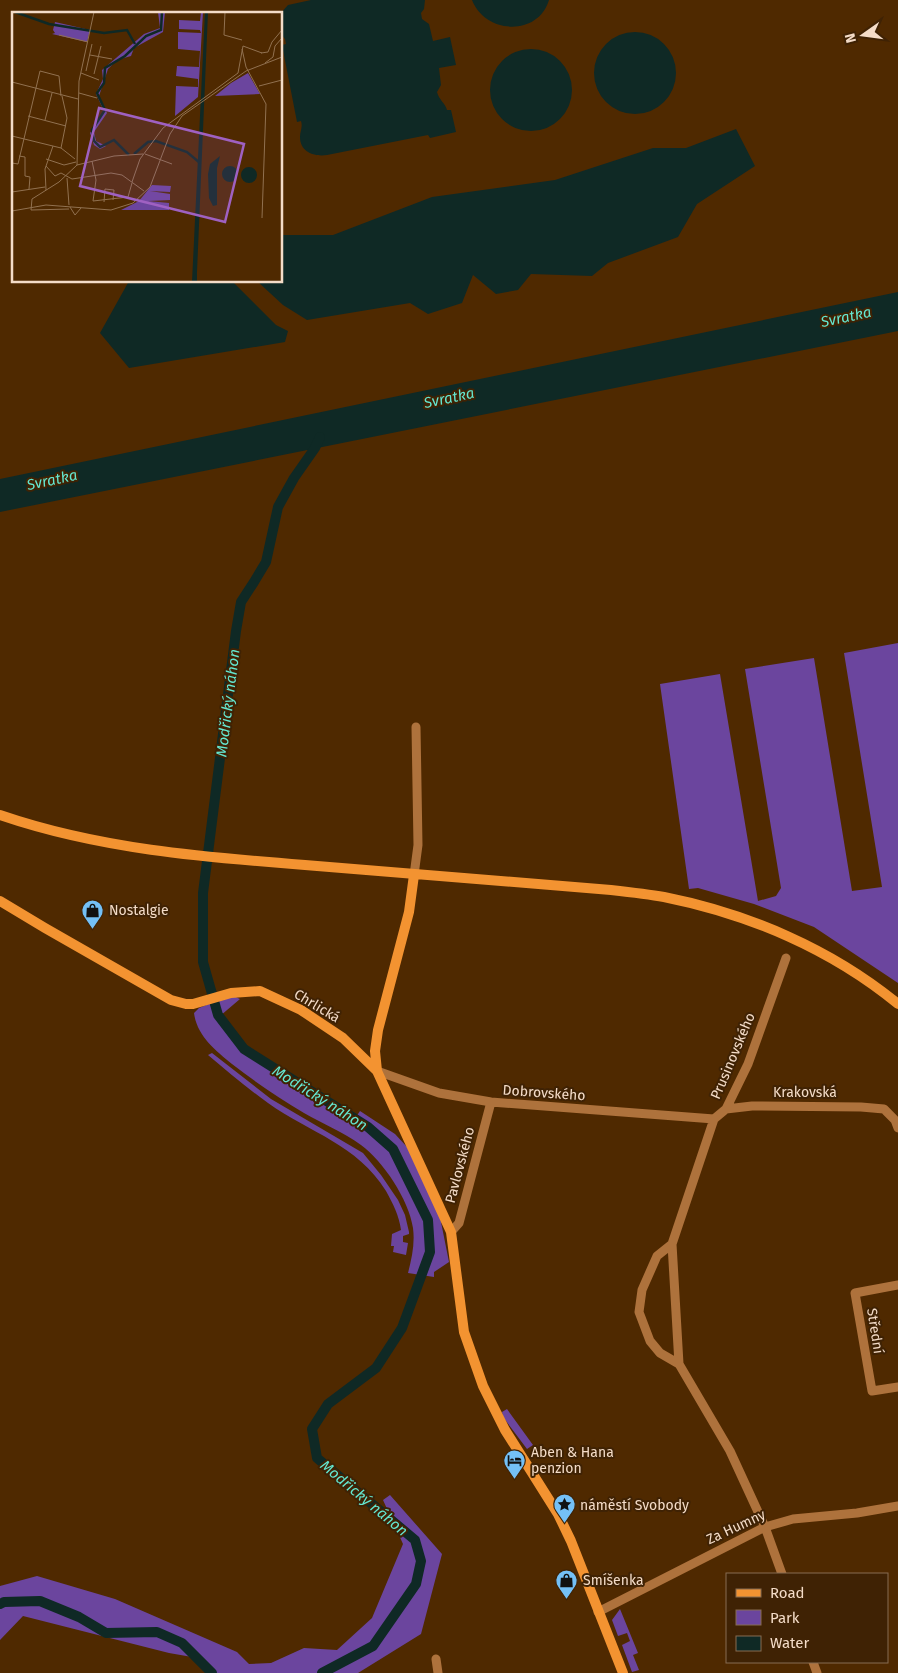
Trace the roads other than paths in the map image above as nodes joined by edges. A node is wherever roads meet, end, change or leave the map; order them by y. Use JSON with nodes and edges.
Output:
{"nodes":[{"id":1,"x":416,"y":727,"type":"dead end"},
{"id":2,"x":0,"y":815,"type":"edge"},
{"id":3,"x":414,"y":874,"type":"junction"},
{"id":4,"x":0,"y":900,"type":"edge"},
{"id":5,"x":786,"y":958,"type":"dead end"},
{"id":6,"x":898,"y":1004,"type":"edge"},
{"id":7,"x":377,"y":1071,"type":"junction"},
{"id":8,"x":491,"y":1102,"type":"junction"},
{"id":9,"x":726,"y":1109,"type":"junction"},
{"id":10,"x":714,"y":1119,"type":"junction"},
{"id":11,"x":898,"y":1128,"type":"edge"},
{"id":12,"x":451,"y":1232,"type":"junction"},
{"id":13,"x":672,"y":1244,"type":"junction"},
{"id":14,"x":898,"y":1285,"type":"edge"},
{"id":15,"x":679,"y":1364,"type":"junction"},
{"id":16,"x":898,"y":1387,"type":"edge"},
{"id":17,"x":898,"y":1506,"type":"edge"},
{"id":18,"x":765,"y":1527,"type":"junction"},
{"id":19,"x":782,"y":1573,"type":"edge"},
{"id":20,"x":598,"y":1612,"type":"junction"},
{"id":21,"x":436,"y":1659,"type":"dead end"},
{"id":22,"x":438,"y":1673,"type":"edge"},
{"id":23,"x":623,"y":1673,"type":"edge"}],
"edges":[{"from":1,"to":3,"type":"street"},
{"from":2,"to":3,"type":"street"},
{"from":3,"to":6,"type":"street"},
{"from":3,"to":7,"type":"street"},
{"from":4,"to":7,"type":"street","name":"Chrlická"},
{"from":5,"to":9,"type":"street","name":"Prusinovského"},
{"from":7,"to":8,"type":"street","name":"Dobrovského"},
{"from":7,"to":12,"type":"street"},
{"from":8,"to":10,"type":"street","name":"Dobrovského"},
{"from":8,"to":12,"type":"street","name":"Pavlovského"},
{"from":9,"to":10,"type":"street","name":"Prusinovského"},
{"from":9,"to":11,"type":"street","name":"Krakovská"},
{"from":10,"to":13,"type":"street","name":"Prusinovského"},
{"from":12,"to":20,"type":"street"},
{"from":13,"to":15,"type":"street","name":"Prusinovského"},
{"from":13,"to":15,"type":"street","name":"Prusinovského"},
{"from":14,"to":16,"type":"street","name":"Střední"},
{"from":15,"to":18,"type":"street","name":"Prusinovského"},
{"from":17,"to":18,"type":"street","name":"Za Humny"},
{"from":18,"to":19,"type":"street","name":"Prusinovského"},
{"from":18,"to":20,"type":"street","name":"Za Humny"},
{"from":20,"to":23,"type":"street"},
{"from":21,"to":22,"type":"street"}]}
